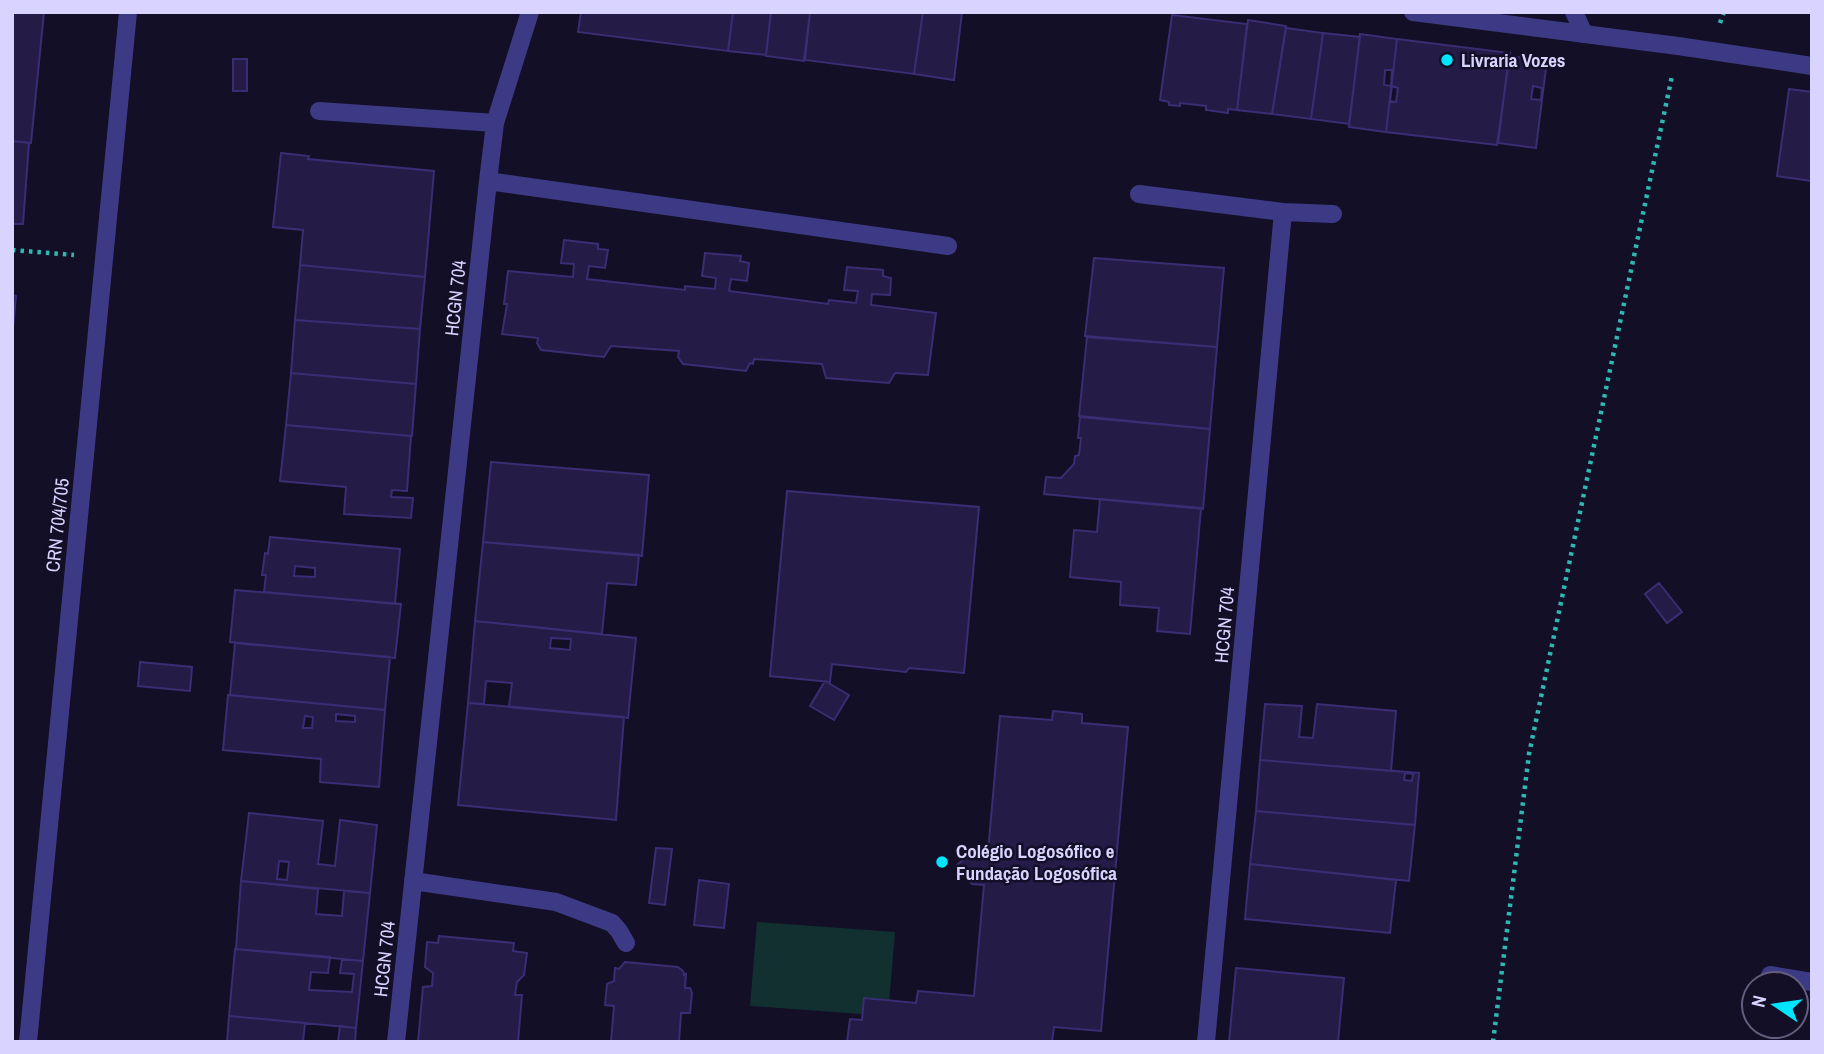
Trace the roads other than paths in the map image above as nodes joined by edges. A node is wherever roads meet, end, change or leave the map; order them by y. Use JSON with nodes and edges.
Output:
{"nodes":[{"id":1,"x":128,"y":12,"type":"edge"},
{"id":2,"x":530,"y":12,"type":"edge"},
{"id":3,"x":1413,"y":12,"type":"edge"},
{"id":4,"x":1574,"y":12,"type":"edge"},
{"id":5,"x":1584,"y":34,"type":"junction"},
{"id":6,"x":1812,"y":66,"type":"edge"},
{"id":7,"x":319,"y":111,"type":"dead end"},
{"id":8,"x":495,"y":122,"type":"junction"},
{"id":9,"x":488,"y":181,"type":"junction"},
{"id":10,"x":1139,"y":194,"type":"dead end"},
{"id":11,"x":1283,"y":212,"type":"junction"},
{"id":12,"x":1333,"y":214,"type":"dead end"},
{"id":13,"x":948,"y":246,"type":"dead end"},
{"id":14,"x":413,"y":881,"type":"junction"},
{"id":15,"x":626,"y":943,"type":"dead end"},
{"id":16,"x":28,"y":1042,"type":"edge"},
{"id":17,"x":396,"y":1042,"type":"edge"},
{"id":18,"x":1206,"y":1042,"type":"edge"}],
"edges":[{"from":1,"to":16,"type":"street","name":"CRN 704/705"},
{"from":2,"to":8,"type":"street","name":"HCGN 704"},
{"from":3,"to":5,"type":"street"},
{"from":4,"to":5,"type":"street"},
{"from":5,"to":6,"type":"street"},
{"from":7,"to":8,"type":"street"},
{"from":8,"to":9,"type":"street","name":"HCGN 704"},
{"from":9,"to":13,"type":"street"},
{"from":9,"to":14,"type":"street","name":"HCGN 704"},
{"from":10,"to":11,"type":"street"},
{"from":11,"to":12,"type":"street"},
{"from":11,"to":18,"type":"street","name":"HCGN 704"},
{"from":14,"to":15,"type":"street"},
{"from":14,"to":17,"type":"street","name":"HCGN 704"}]}
